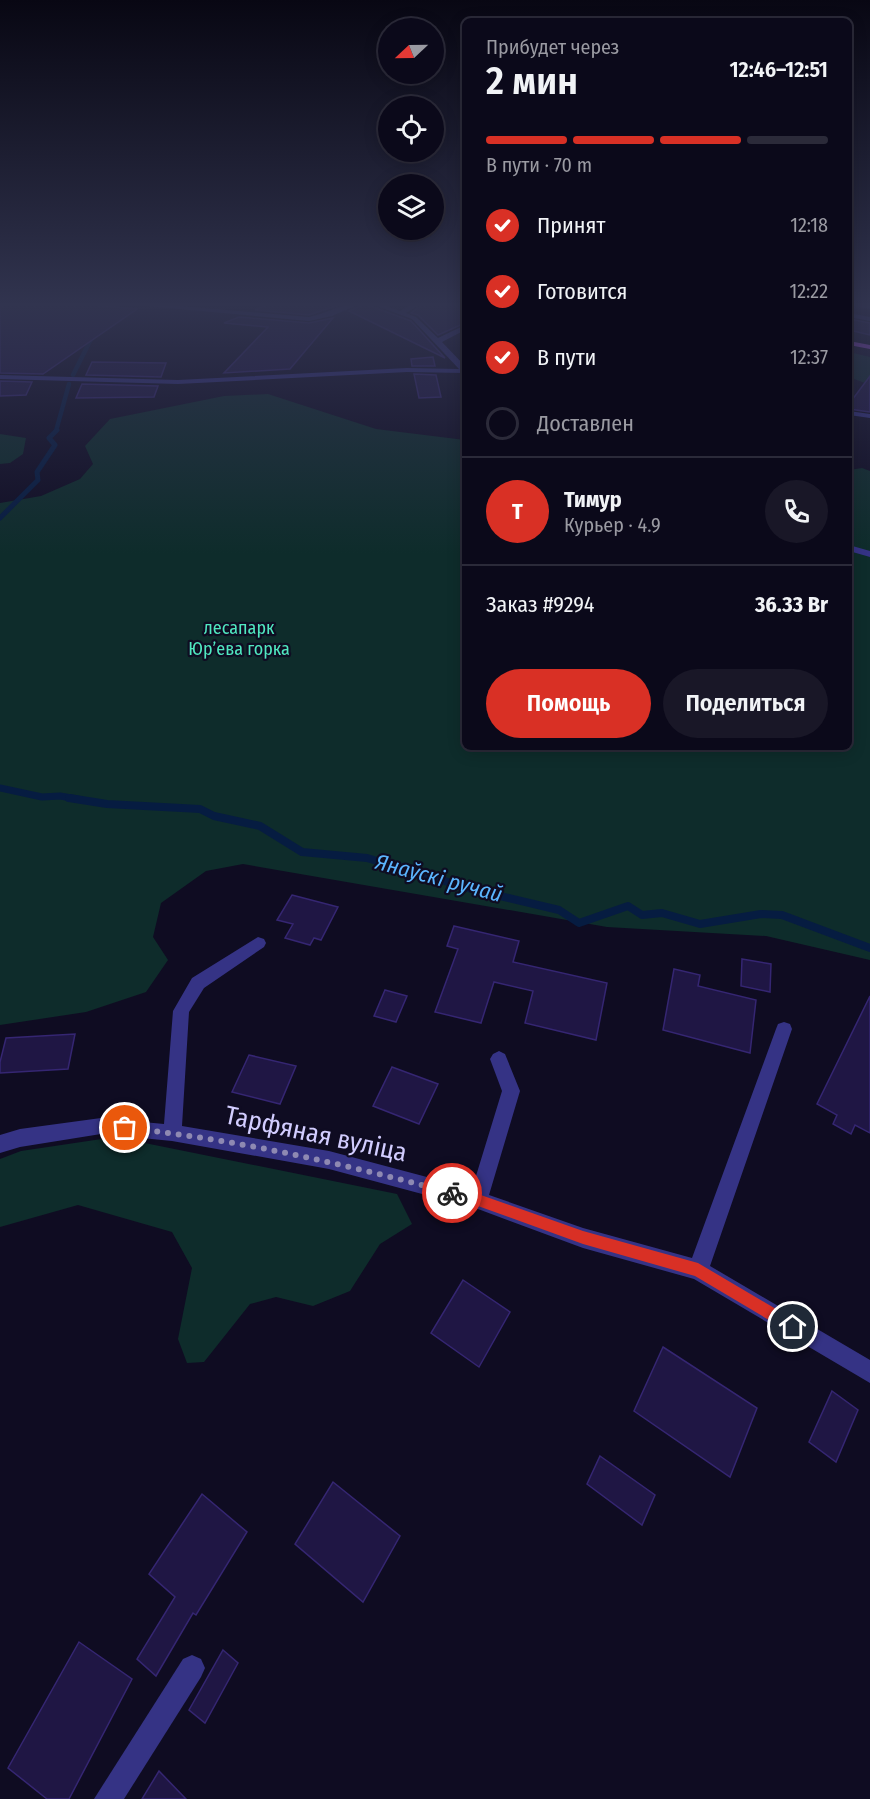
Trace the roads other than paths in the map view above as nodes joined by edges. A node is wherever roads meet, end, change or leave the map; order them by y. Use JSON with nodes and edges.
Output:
{"nodes":[{"id":1,"x":852,"y":413,"type":"edge"},
{"id":2,"x":870,"y":416,"type":"edge"},
{"id":3,"x":852,"y":549,"type":"edge"},
{"id":4,"x":870,"y":554,"type":"edge"},
{"id":5,"x":258,"y":943,"type":"dead end"},
{"id":6,"x":784,"y":1029,"type":"dead end"},
{"id":7,"x":499,"y":1059,"type":"dead end"},
{"id":8,"x":172,"y":1132,"type":"junction"},
{"id":9,"x":0,"y":1144,"type":"edge"},
{"id":10,"x":478,"y":1200,"type":"junction"},
{"id":11,"x":698,"y":1270,"type":"junction"},
{"id":12,"x":870,"y":1372,"type":"edge"},
{"id":13,"x":192,"y":1668,"type":"dead end"},
{"id":14,"x":108,"y":1799,"type":"edge"}],
"edges":[{"from":1,"to":2,"type":"street"},
{"from":3,"to":4,"type":"street"},
{"from":5,"to":8,"type":"street"},
{"from":6,"to":11,"type":"street"},
{"from":7,"to":10,"type":"street"},
{"from":8,"to":9,"type":"street","name":"Тарфяная вуліца"},
{"from":8,"to":10,"type":"street","name":"Тарфяная вуліца"},
{"from":10,"to":11,"type":"street","name":"Тарфяная вуліца"},
{"from":11,"to":12,"type":"street","name":"Тарфяная вуліца"},
{"from":13,"to":14,"type":"street"}]}
